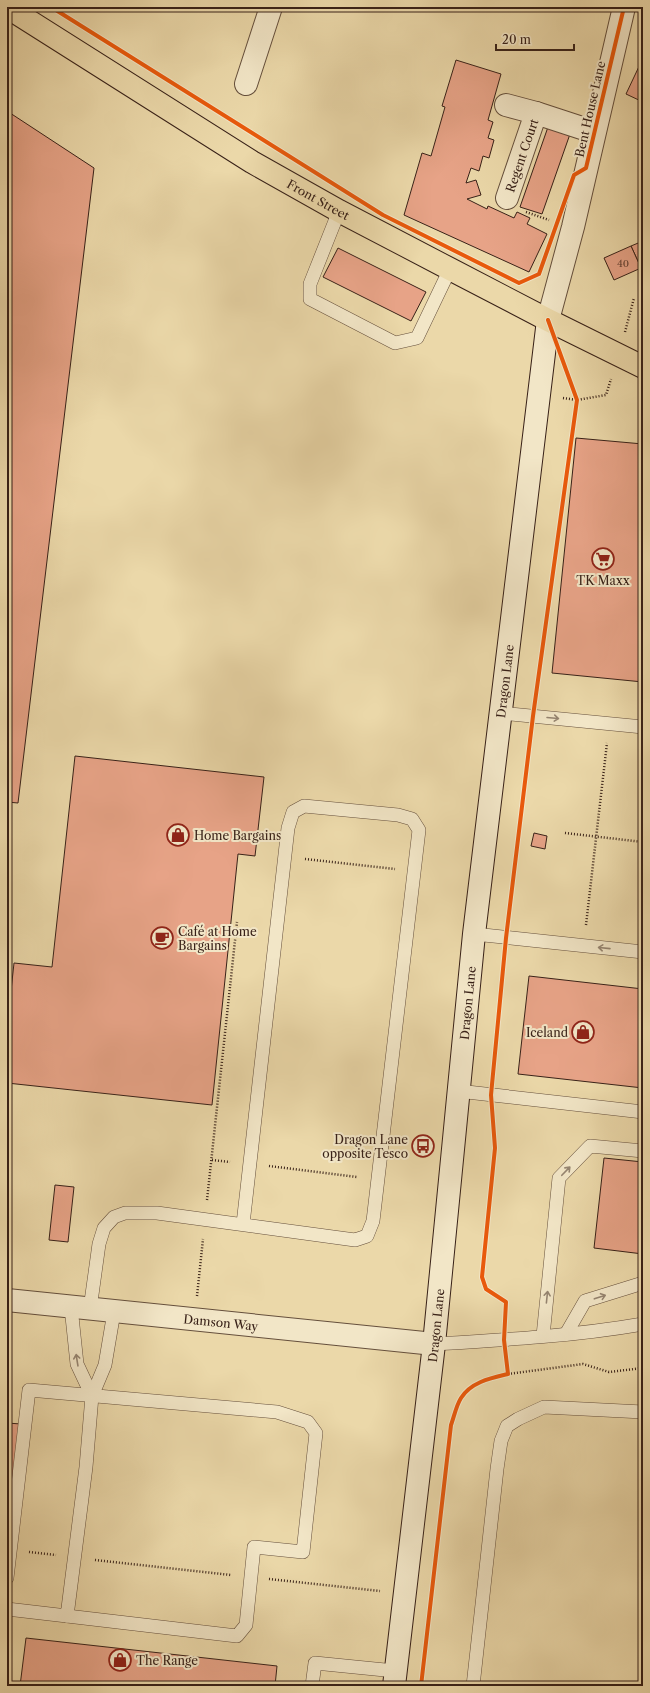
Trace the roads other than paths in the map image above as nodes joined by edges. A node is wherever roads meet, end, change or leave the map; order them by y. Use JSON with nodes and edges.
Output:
{"nodes":[{"id":1,"x":7,"y":7,"type":"edge"},
{"id":2,"x":271,"y":7,"type":"edge"},
{"id":3,"x":624,"y":7,"type":"edge"},
{"id":4,"x":246,"y":84,"type":"dead end"},
{"id":5,"x":506,"y":105,"type":"dead end"},
{"id":6,"x":536,"y":114,"type":"junction"},
{"id":7,"x":594,"y":132,"type":"junction"},
{"id":8,"x":507,"y":198,"type":"road end"},
{"id":9,"x":339,"y":211,"type":"junction"},
{"id":10,"x":450,"y":269,"type":"junction"},
{"id":11,"x":548,"y":320,"type":"junction"},
{"id":12,"x":643,"y":367,"type":"edge"},
{"id":13,"x":500,"y":712,"type":"junction"},
{"id":14,"x":643,"y":727,"type":"edge"},
{"id":15,"x":474,"y":934,"type":"junction"},
{"id":16,"x":643,"y":952,"type":"edge"},
{"id":17,"x":458,"y":1091,"type":"junction"},
{"id":18,"x":643,"y":1112,"type":"edge"},
{"id":19,"x":643,"y":1151,"type":"edge"},
{"id":20,"x":243,"y":1224,"type":"junction"},
{"id":21,"x":643,"y":1283,"type":"edge"},
{"id":22,"x":7,"y":1300,"type":"edge"},
{"id":23,"x":81,"y":1308,"type":"junction"},
{"id":24,"x":114,"y":1312,"type":"junction"},
{"id":25,"x":643,"y":1324,"type":"edge"},
{"id":26,"x":566,"y":1334,"type":"junction"},
{"id":27,"x":543,"y":1336,"type":"junction"},
{"id":28,"x":434,"y":1344,"type":"junction"},
{"id":29,"x":92,"y":1396,"type":"junction"},
{"id":30,"x":643,"y":1412,"type":"edge"},
{"id":31,"x":7,"y":1578,"type":"edge"},
{"id":32,"x":7,"y":1609,"type":"edge"},
{"id":33,"x":67,"y":1616,"type":"junction"},
{"id":34,"x":394,"y":1679,"type":"edge"},
{"id":35,"x":312,"y":1686,"type":"edge"},
{"id":36,"x":473,"y":1686,"type":"edge"}],
"edges":[{"from":1,"to":9,"type":"main road","name":"Front Street"},
{"from":2,"to":4,"type":"street"},
{"from":3,"to":7,"type":"street","name":"Bent House Lane"},
{"from":5,"to":6,"type":"street","name":"Regent Court"},
{"from":6,"to":7,"type":"street","name":"Regent Court"},
{"from":6,"to":8,"type":"street","name":"Regent Court"},
{"from":7,"to":11,"type":"street","name":"Bent House Lane"},
{"from":9,"to":10,"type":"main road","name":"Front Street"},
{"from":9,"to":10,"type":"lane"},
{"from":10,"to":11,"type":"main road","name":"Front Street"},
{"from":11,"to":12,"type":"main road","name":"Front Street"},
{"from":11,"to":13,"type":"street","name":"Dragon Lane"},
{"from":13,"to":14,"type":"lane","one_way":true},
{"from":13,"to":15,"type":"street","name":"Dragon Lane"},
{"from":16,"to":15,"type":"lane","one_way":true},
{"from":15,"to":17,"type":"street","name":"Dragon Lane"},
{"from":17,"to":18,"type":"lane"},
{"from":17,"to":28,"type":"street","name":"Dragon Lane"},
{"from":27,"to":19,"type":"lane","one_way":true},
{"from":20,"to":20,"type":"lane"},
{"from":20,"to":23,"type":"lane"},
{"from":26,"to":21,"type":"lane","one_way":true},
{"from":22,"to":23,"type":"street","name":"Damson Way"},
{"from":23,"to":24,"type":"street","name":"Damson Way"},
{"from":29,"to":23,"type":"lane","one_way":true},
{"from":24,"to":28,"type":"street","name":"Damson Way"},
{"from":24,"to":29,"type":"lane"},
{"from":25,"to":26,"type":"lane"},
{"from":26,"to":27,"type":"lane"},
{"from":27,"to":28,"type":"lane"},
{"from":28,"to":34,"type":"street","name":"Dragon Lane"},
{"from":29,"to":31,"type":"lane"},
{"from":29,"to":33,"type":"lane"},
{"from":29,"to":33,"type":"lane"},
{"from":30,"to":36,"type":"lane"},
{"from":32,"to":33,"type":"lane"},
{"from":34,"to":35,"type":"lane"}]}
